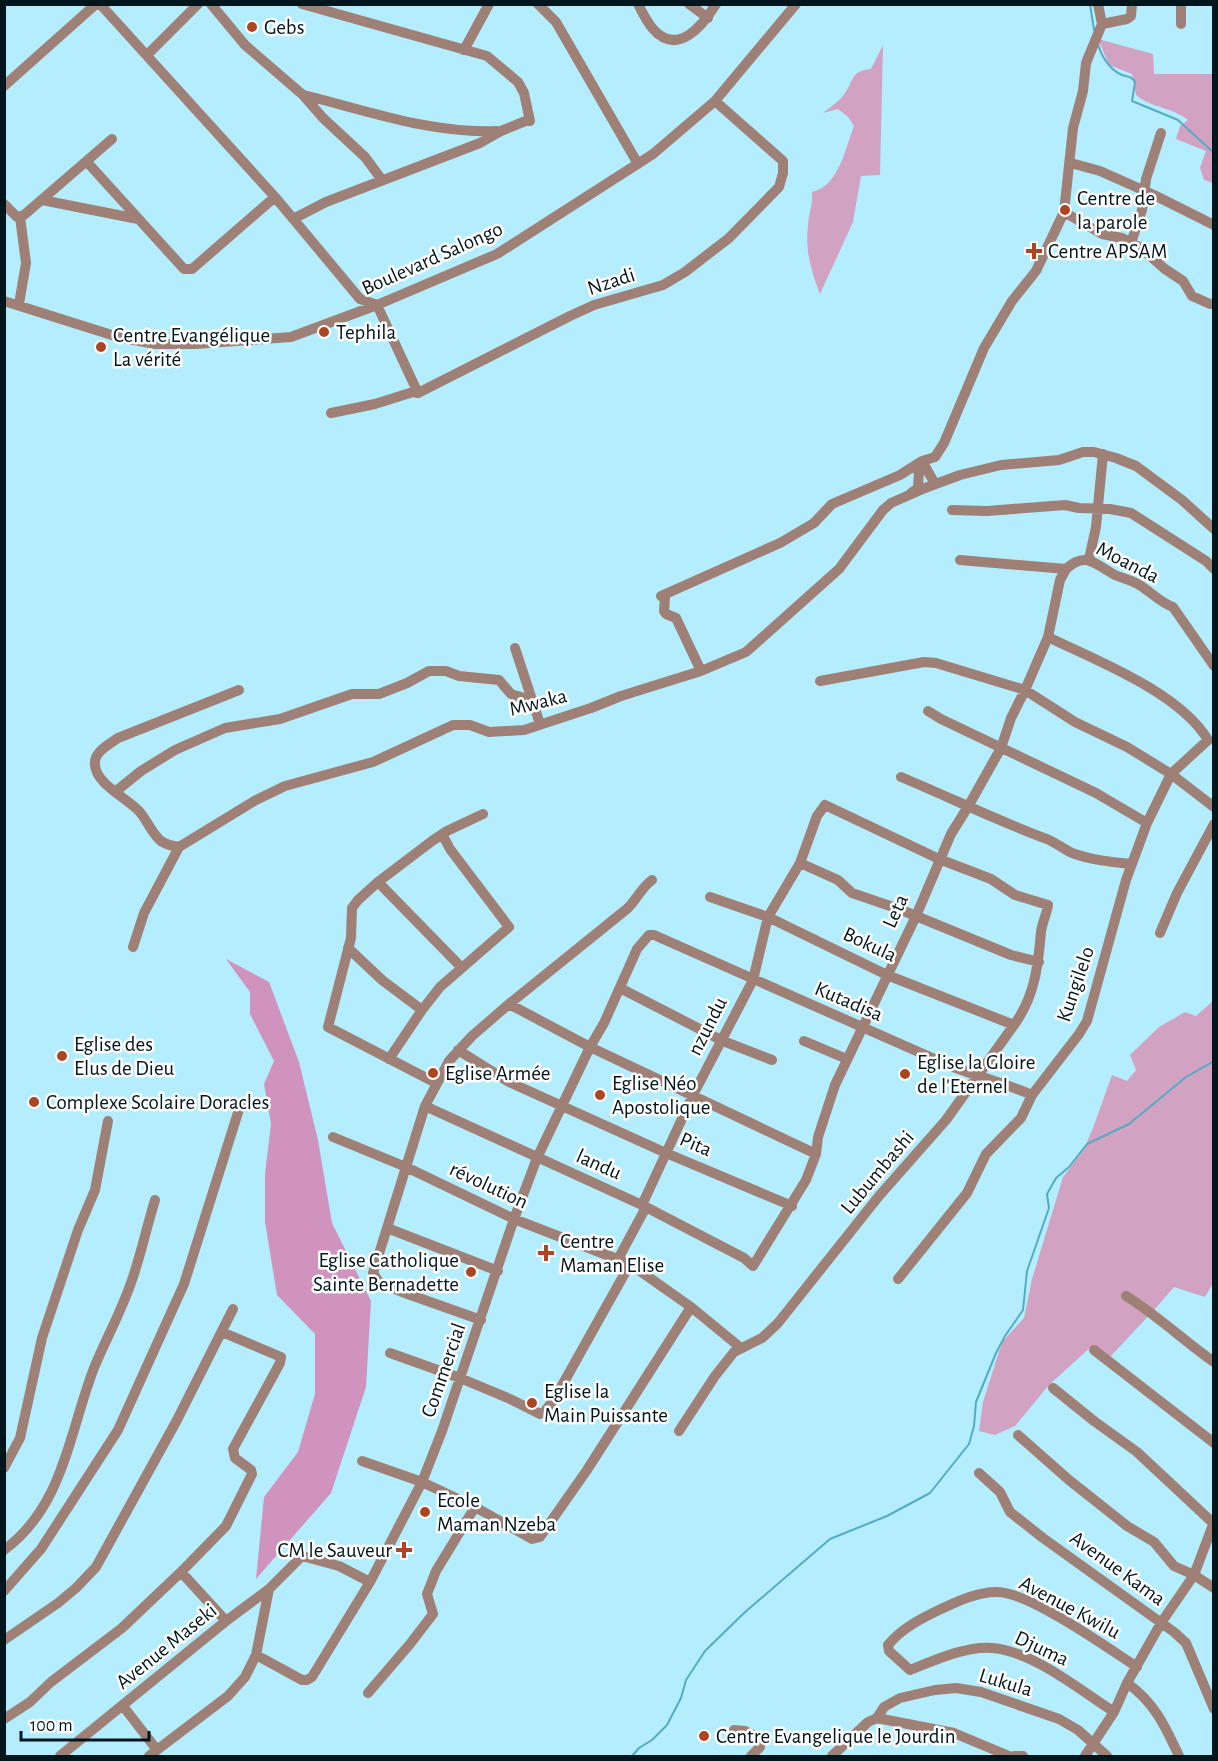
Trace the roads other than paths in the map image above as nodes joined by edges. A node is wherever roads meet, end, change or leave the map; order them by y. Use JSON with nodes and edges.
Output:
{"nodes":[{"id":1,"x":98,"y":4,"type":"edge"},
{"id":2,"x":198,"y":4,"type":"edge"},
{"id":3,"x":211,"y":4,"type":"edge"},
{"id":4,"x":302,"y":4,"type":"edge"},
{"id":5,"x":489,"y":4,"type":"edge"},
{"id":6,"x":538,"y":4,"type":"edge"},
{"id":7,"x":689,"y":4,"type":"edge"},
{"id":8,"x":716,"y":4,"type":"edge"},
{"id":9,"x":796,"y":4,"type":"edge"},
{"id":10,"x":1098,"y":4,"type":"edge"},
{"id":11,"x":1132,"y":4,"type":"edge"},
{"id":12,"x":1181,"y":4,"type":"edge"},
{"id":13,"x":638,"y":5,"type":"edge"},
{"id":14,"x":708,"y":18,"type":"junction"},
{"id":15,"x":1102,"y":24,"type":"junction"},
{"id":16,"x":1181,"y":24,"type":"dead end"},
{"id":17,"x":464,"y":50,"type":"junction"},
{"id":18,"x":147,"y":55,"type":"junction"},
{"id":19,"x":6,"y":80,"type":"edge"},
{"id":20,"x":303,"y":95,"type":"junction"},
{"id":21,"x":716,"y":101,"type":"junction"},
{"id":22,"x":501,"y":131,"type":"junction"},
{"id":23,"x":1161,"y":133,"type":"dead end"},
{"id":24,"x":112,"y":139,"type":"dead end"},
{"id":25,"x":87,"y":162,"type":"junction"},
{"id":26,"x":1071,"y":163,"type":"junction"},
{"id":27,"x":638,"y":164,"type":"junction"},
{"id":28,"x":382,"y":180,"type":"junction"},
{"id":29,"x":1145,"y":192,"type":"junction"},
{"id":30,"x":274,"y":197,"type":"junction"},
{"id":31,"x":42,"y":200,"type":"junction"},
{"id":32,"x":4,"y":204,"type":"edge"},
{"id":33,"x":1064,"y":212,"type":"junction"},
{"id":34,"x":20,"y":217,"type":"junction"},
{"id":35,"x":138,"y":219,"type":"junction"},
{"id":36,"x":293,"y":219,"type":"junction"},
{"id":37,"x":1214,"y":225,"type":"edge"},
{"id":38,"x":1131,"y":243,"type":"junction"},
{"id":39,"x":4,"y":301,"type":"edge"},
{"id":40,"x":20,"y":304,"type":"junction"},
{"id":41,"x":1210,"y":304,"type":"dead end"},
{"id":42,"x":376,"y":305,"type":"junction"},
{"id":43,"x":418,"y":393,"type":"junction"},
{"id":44,"x":331,"y":412,"type":"dead end"},
{"id":45,"x":1103,"y":454,"type":"junction"},
{"id":46,"x":922,"y":461,"type":"junction"},
{"id":47,"x":935,"y":484,"type":"junction"},
{"id":48,"x":901,"y":500,"type":"junction"},
{"id":49,"x":952,"y":510,"type":"dead end"},
{"id":50,"x":1097,"y":510,"type":"junction"},
{"id":51,"x":1214,"y":529,"type":"edge"},
{"id":52,"x":1089,"y":559,"type":"junction"},
{"id":53,"x":960,"y":560,"type":"dead end"},
{"id":54,"x":1066,"y":569,"type":"junction"},
{"id":55,"x":1214,"y":569,"type":"edge"},
{"id":56,"x":1048,"y":637,"type":"junction"},
{"id":57,"x":515,"y":648,"type":"dead end"},
{"id":58,"x":1214,"y":666,"type":"edge"},
{"id":59,"x":701,"y":671,"type":"junction"},
{"id":60,"x":820,"y":681,"type":"dead end"},
{"id":61,"x":239,"y":690,"type":"dead end"},
{"id":62,"x":1025,"y":690,"type":"junction"},
{"id":63,"x":531,"y":700,"type":"junction"},
{"id":64,"x":928,"y":711,"type":"dead end"},
{"id":65,"x":540,"y":724,"type":"junction"},
{"id":66,"x":1001,"y":748,"type":"junction"},
{"id":67,"x":1171,"y":774,"type":"junction"},
{"id":68,"x":901,"y":777,"type":"dead end"},
{"id":69,"x":115,"y":792,"type":"junction"},
{"id":70,"x":969,"y":805,"type":"junction"},
{"id":71,"x":1214,"y":807,"type":"edge"},
{"id":72,"x":483,"y":814,"type":"dead end"},
{"id":73,"x":1147,"y":823,"type":"junction"},
{"id":74,"x":1214,"y":824,"type":"edge"},
{"id":75,"x":442,"y":834,"type":"junction"},
{"id":76,"x":179,"y":847,"type":"junction"},
{"id":77,"x":939,"y":859,"type":"junction"},
{"id":78,"x":800,"y":863,"type":"junction"},
{"id":79,"x":1131,"y":864,"type":"junction"},
{"id":80,"x":652,"y":880,"type":"dead end"},
{"id":81,"x":378,"y":882,"type":"junction"},
{"id":82,"x":710,"y":897,"type":"dead end"},
{"id":83,"x":916,"y":916,"type":"junction"},
{"id":84,"x":768,"y":917,"type":"junction"},
{"id":85,"x":1160,"y":933,"type":"dead end"},
{"id":86,"x":654,"y":935,"type":"joint"},
{"id":87,"x":134,"y":947,"type":"dead end"},
{"id":88,"x":348,"y":948,"type":"junction"},
{"id":89,"x":1039,"y":962,"type":"junction"},
{"id":90,"x":461,"y":967,"type":"junction"},
{"id":91,"x":887,"y":975,"type":"junction"},
{"id":92,"x":753,"y":980,"type":"junction"},
{"id":93,"x":620,"y":988,"type":"junction"},
{"id":94,"x":509,"y":1004,"type":"junction"},
{"id":95,"x":422,"y":1010,"type":"junction"},
{"id":96,"x":1014,"y":1025,"type":"junction"},
{"id":97,"x":862,"y":1028,"type":"junction"},
{"id":98,"x":723,"y":1041,"type":"junction"},
{"id":99,"x":804,"y":1041,"type":"dead end"},
{"id":100,"x":590,"y":1047,"type":"junction"},
{"id":101,"x":458,"y":1050,"type":"junction"},
{"id":102,"x":389,"y":1059,"type":"junction"},
{"id":103,"x":848,"y":1059,"type":"junction"},
{"id":104,"x":772,"y":1060,"type":"dead end"},
{"id":105,"x":977,"y":1077,"type":"junction"},
{"id":106,"x":436,"y":1083,"type":"junction"},
{"id":107,"x":693,"y":1095,"type":"junction"},
{"id":108,"x":1032,"y":1095,"type":"junction"},
{"id":109,"x":241,"y":1103,"type":"dead end"},
{"id":110,"x":425,"y":1106,"type":"junction"},
{"id":111,"x":562,"y":1106,"type":"junction"},
{"id":112,"x":108,"y":1121,"type":"dead end"},
{"id":113,"x":333,"y":1137,"type":"dead end"},
{"id":114,"x":666,"y":1153,"type":"junction"},
{"id":115,"x":816,"y":1154,"type":"junction"},
{"id":116,"x":537,"y":1158,"type":"junction"},
{"id":117,"x":406,"y":1167,"type":"junction"},
{"id":118,"x":155,"y":1200,"type":"dead end"},
{"id":119,"x":642,"y":1204,"type":"junction"},
{"id":120,"x":792,"y":1206,"type":"junction"},
{"id":121,"x":514,"y":1219,"type":"junction"},
{"id":122,"x":387,"y":1227,"type":"junction"},
{"id":123,"x":617,"y":1261,"type":"junction"},
{"id":124,"x":630,"y":1264,"type":"junction"},
{"id":125,"x":753,"y":1266,"type":"joint"},
{"id":126,"x":498,"y":1271,"type":"junction"},
{"id":127,"x":898,"y":1279,"type":"dead end"},
{"id":128,"x":1126,"y":1296,"type":"dead end"},
{"id":129,"x":690,"y":1307,"type":"junction"},
{"id":130,"x":233,"y":1309,"type":"dead end"},
{"id":131,"x":481,"y":1320,"type":"junction"},
{"id":132,"x":222,"y":1332,"type":"junction"},
{"id":133,"x":741,"y":1348,"type":"junction"},
{"id":134,"x":1094,"y":1350,"type":"dead end"},
{"id":135,"x":390,"y":1353,"type":"dead end"},
{"id":136,"x":1214,"y":1362,"type":"edge"},
{"id":137,"x":460,"y":1378,"type":"junction"},
{"id":138,"x":1053,"y":1388,"type":"dead end"},
{"id":139,"x":680,"y":1431,"type":"dead end"},
{"id":140,"x":1018,"y":1435,"type":"dead end"},
{"id":141,"x":1214,"y":1443,"type":"edge"},
{"id":142,"x":362,"y":1461,"type":"dead end"},
{"id":143,"x":4,"y":1468,"type":"edge"},
{"id":144,"x":979,"y":1473,"type":"dead end"},
{"id":145,"x":422,"y":1482,"type":"junction"},
{"id":146,"x":475,"y":1507,"type":"junction"},
{"id":147,"x":1213,"y":1523,"type":"edge"},
{"id":148,"x":4,"y":1550,"type":"edge"},
{"id":149,"x":181,"y":1572,"type":"junction"},
{"id":150,"x":1194,"y":1575,"type":"junction"},
{"id":151,"x":370,"y":1582,"type":"junction"},
{"id":152,"x":269,"y":1588,"type":"junction"},
{"id":153,"x":1214,"y":1588,"type":"edge"},
{"id":154,"x":4,"y":1591,"type":"edge"},
{"id":155,"x":226,"y":1621,"type":"junction"},
{"id":156,"x":1161,"y":1623,"type":"junction"},
{"id":157,"x":4,"y":1640,"type":"edge"},
{"id":158,"x":888,"y":1645,"type":"joint"},
{"id":159,"x":255,"y":1655,"type":"junction"},
{"id":160,"x":1137,"y":1667,"type":"junction"},
{"id":161,"x":1127,"y":1683,"type":"junction"},
{"id":162,"x":368,"y":1694,"type":"dead end"},
{"id":163,"x":123,"y":1706,"type":"junction"},
{"id":164,"x":1214,"y":1709,"type":"edge"},
{"id":165,"x":1114,"y":1712,"type":"junction"},
{"id":166,"x":877,"y":1718,"type":"junction"},
{"id":167,"x":4,"y":1719,"type":"edge"},
{"id":168,"x":734,"y":1730,"type":"dead end"},
{"id":169,"x":1093,"y":1744,"type":"junction"},
{"id":170,"x":153,"y":1753,"type":"edge"},
{"id":171,"x":60,"y":1756,"type":"edge"},
{"id":172,"x":751,"y":1756,"type":"edge"},
{"id":173,"x":832,"y":1756,"type":"edge"},
{"id":174,"x":1009,"y":1756,"type":"edge"},
{"id":175,"x":1014,"y":1756,"type":"edge"},
{"id":176,"x":1023,"y":1756,"type":"edge"},
{"id":177,"x":1085,"y":1756,"type":"edge"},
{"id":178,"x":1107,"y":1756,"type":"edge"},
{"id":179,"x":1179,"y":1756,"type":"edge"}],
"edges":[{"from":1,"to":18,"type":"street"},
{"from":1,"to":19,"type":"street"},
{"from":2,"to":18,"type":"street"},
{"from":3,"to":20,"type":"street"},
{"from":4,"to":17,"type":"street"},
{"from":5,"to":17,"type":"street"},
{"from":6,"to":27,"type":"street"},
{"from":7,"to":14,"type":"street"},
{"from":8,"to":14,"type":"street"},
{"from":9,"to":21,"type":"street","name":"Boulevard Salongo"},
{"from":10,"to":15,"type":"street"},
{"from":11,"to":15,"type":"street"},
{"from":12,"to":16,"type":"street"},
{"from":13,"to":14,"type":"street"},
{"from":15,"to":26,"type":"street"},
{"from":17,"to":22,"type":"street"},
{"from":18,"to":30,"type":"street"},
{"from":20,"to":22,"type":"street"},
{"from":20,"to":28,"type":"street"},
{"from":21,"to":27,"type":"street","name":"Boulevard Salongo"},
{"from":21,"to":43,"type":"street","name":"Nzadi"},
{"from":22,"to":28,"type":"street"},
{"from":23,"to":29,"type":"street"},
{"from":24,"to":25,"type":"street"},
{"from":25,"to":31,"type":"street"},
{"from":25,"to":35,"type":"street"},
{"from":26,"to":29,"type":"street"},
{"from":26,"to":33,"type":"street"},
{"from":27,"to":42,"type":"street","name":"Boulevard Salongo"},
{"from":28,"to":36,"type":"street"},
{"from":29,"to":37,"type":"street"},
{"from":29,"to":38,"type":"street"},
{"from":30,"to":35,"type":"street"},
{"from":30,"to":36,"type":"street"},
{"from":31,"to":34,"type":"street"},
{"from":31,"to":35,"type":"street"},
{"from":32,"to":34,"type":"street"},
{"from":33,"to":38,"type":"street"},
{"from":33,"to":46,"type":"street"},
{"from":34,"to":40,"type":"street"},
{"from":36,"to":42,"type":"street"},
{"from":38,"to":41,"type":"street"},
{"from":39,"to":40,"type":"street","name":"Boulevard Salongo"},
{"from":40,"to":42,"type":"street","name":"Boulevard Salongo"},
{"from":42,"to":43,"type":"street"},
{"from":43,"to":44,"type":"street"},
{"from":45,"to":47,"type":"street"},
{"from":45,"to":50,"type":"street"},
{"from":45,"to":51,"type":"street"},
{"from":46,"to":47,"type":"street"},
{"from":46,"to":48,"type":"street"},
{"from":46,"to":59,"type":"street"},
{"from":47,"to":48,"type":"street"},
{"from":48,"to":59,"type":"street","name":"Mwaka"},
{"from":49,"to":50,"type":"street"},
{"from":50,"to":52,"type":"street"},
{"from":50,"to":55,"type":"street"},
{"from":52,"to":54,"type":"street","name":"Moanda"},
{"from":52,"to":58,"type":"street","name":"Moanda"},
{"from":53,"to":54,"type":"street","name":"Moanda"},
{"from":54,"to":56,"type":"street","name":"Leta"},
{"from":56,"to":62,"type":"street","name":"Leta"},
{"from":56,"to":67,"type":"street","name":"Kungilelo"},
{"from":57,"to":63,"type":"street"},
{"from":59,"to":65,"type":"street","name":"Mwaka"},
{"from":60,"to":62,"type":"street"},
{"from":61,"to":69,"type":"street"},
{"from":62,"to":66,"type":"street","name":"Leta"},
{"from":62,"to":67,"type":"street"},
{"from":63,"to":65,"type":"street"},
{"from":63,"to":69,"type":"street"},
{"from":64,"to":66,"type":"street"},
{"from":65,"to":76,"type":"street","name":"Mwaka"},
{"from":66,"to":70,"type":"street","name":"Leta"},
{"from":66,"to":73,"type":"street"},
{"from":67,"to":71,"type":"street"},
{"from":67,"to":73,"type":"street","name":"Kungilelo"},
{"from":68,"to":70,"type":"street"},
{"from":69,"to":76,"type":"street"},
{"from":70,"to":77,"type":"street","name":"Leta"},
{"from":70,"to":79,"type":"street"},
{"from":72,"to":75,"type":"street"},
{"from":73,"to":79,"type":"street","name":"Kungilelo"},
{"from":74,"to":85,"type":"street"},
{"from":75,"to":81,"type":"street"},
{"from":75,"to":90,"type":"street"},
{"from":76,"to":87,"type":"street"},
{"from":77,"to":78,"type":"street","name":"nzundu"},
{"from":77,"to":83,"type":"street","name":"Leta"},
{"from":77,"to":89,"type":"street","name":"Lubumbashi"},
{"from":78,"to":83,"type":"street"},
{"from":78,"to":84,"type":"street","name":"nzundu"},
{"from":79,"to":108,"type":"street","name":"Kungilelo"},
{"from":80,"to":94,"type":"street"},
{"from":81,"to":88,"type":"street"},
{"from":81,"to":90,"type":"street"},
{"from":82,"to":84,"type":"street","name":"Bokula"},
{"from":83,"to":89,"type":"street"},
{"from":83,"to":91,"type":"street","name":"Leta"},
{"from":84,"to":91,"type":"street","name":"Bokula"},
{"from":84,"to":92,"type":"street","name":"nzundu"},
{"from":86,"to":92,"type":"street","name":"Kutadisa"},
{"from":86,"to":93,"type":"street","name":"Commercial"},
{"from":88,"to":95,"type":"street"},
{"from":88,"to":102,"type":"street"},
{"from":89,"to":96,"type":"street","name":"Lubumbashi"},
{"from":90,"to":95,"type":"street"},
{"from":91,"to":96,"type":"street","name":"Bokula"},
{"from":91,"to":97,"type":"street","name":"Leta"},
{"from":92,"to":97,"type":"street","name":"Kutadisa"},
{"from":92,"to":98,"type":"street","name":"nzundu"},
{"from":93,"to":98,"type":"street"},
{"from":93,"to":100,"type":"street","name":"Commercial"},
{"from":94,"to":100,"type":"street"},
{"from":94,"to":101,"type":"street"},
{"from":95,"to":102,"type":"street"},
{"from":96,"to":105,"type":"street","name":"Lubumbashi"},
{"from":97,"to":103,"type":"street","name":"Leta"},
{"from":97,"to":105,"type":"street","name":"Kutadisa"},
{"from":98,"to":104,"type":"street"},
{"from":98,"to":107,"type":"street","name":"nzundu"},
{"from":99,"to":103,"type":"street"},
{"from":100,"to":107,"type":"street"},
{"from":100,"to":111,"type":"street","name":"Commercial"},
{"from":101,"to":106,"type":"street"},
{"from":101,"to":111,"type":"street","name":"Pita"},
{"from":102,"to":106,"type":"street"},
{"from":103,"to":115,"type":"street","name":"Leta"},
{"from":105,"to":108,"type":"street","name":"Kutadisa"},
{"from":105,"to":133,"type":"street","name":"Lubumbashi"},
{"from":106,"to":110,"type":"street"},
{"from":107,"to":114,"type":"street","name":"nzundu"},
{"from":107,"to":115,"type":"street"},
{"from":108,"to":127,"type":"street","name":"Kungilelo"},
{"from":109,"to":154,"type":"street"},
{"from":110,"to":116,"type":"street","name":"landu"},
{"from":110,"to":117,"type":"street"},
{"from":111,"to":114,"type":"street","name":"Pita"},
{"from":111,"to":116,"type":"street","name":"Commercial"},
{"from":112,"to":143,"type":"street"},
{"from":113,"to":117,"type":"street","name":"révolution"},
{"from":114,"to":119,"type":"street","name":"nzundu"},
{"from":114,"to":120,"type":"street","name":"Pita"},
{"from":115,"to":120,"type":"street","name":"Leta"},
{"from":116,"to":119,"type":"street","name":"landu"},
{"from":116,"to":121,"type":"street","name":"Commercial"},
{"from":117,"to":121,"type":"street","name":"révolution"},
{"from":117,"to":122,"type":"street"},
{"from":118,"to":148,"type":"street"},
{"from":119,"to":123,"type":"street","name":"nzundu"},
{"from":119,"to":125,"type":"street","name":"landu"},
{"from":120,"to":125,"type":"street","name":"Leta"},
{"from":121,"to":123,"type":"street","name":"révolution"},
{"from":121,"to":126,"type":"street","name":"Commercial"},
{"from":122,"to":126,"type":"street"},
{"from":122,"to":131,"type":"street"},
{"from":123,"to":124,"type":"street","name":"révolution"},
{"from":124,"to":129,"type":"street"},
{"from":124,"to":137,"type":"street"},
{"from":126,"to":131,"type":"street","name":"Commercial"},
{"from":128,"to":136,"type":"street"},
{"from":129,"to":133,"type":"street"},
{"from":129,"to":146,"type":"street"},
{"from":130,"to":132,"type":"street"},
{"from":131,"to":137,"type":"street","name":"Commercial"},
{"from":132,"to":149,"type":"street"},
{"from":132,"to":157,"type":"street"},
{"from":133,"to":139,"type":"street","name":"Lubumbashi"},
{"from":134,"to":141,"type":"street"},
{"from":135,"to":137,"type":"street"},
{"from":137,"to":145,"type":"street","name":"Commercial"},
{"from":138,"to":147,"type":"street"},
{"from":140,"to":150,"type":"street"},
{"from":142,"to":145,"type":"street"},
{"from":144,"to":156,"type":"street","name":"Avenue Kama"},
{"from":145,"to":146,"type":"street"},
{"from":145,"to":151,"type":"street","name":"Commercial"},
{"from":146,"to":162,"type":"street"},
{"from":147,"to":150,"type":"street"},
{"from":149,"to":155,"type":"street"},
{"from":149,"to":167,"type":"street"},
{"from":150,"to":153,"type":"street"},
{"from":150,"to":156,"type":"street"},
{"from":151,"to":152,"type":"street","name":"Avenue Maseki"},
{"from":151,"to":159,"type":"street","name":"Commercial"},
{"from":152,"to":155,"type":"street","name":"Avenue Maseki"},
{"from":152,"to":159,"type":"street"},
{"from":155,"to":163,"type":"street","name":"Avenue Maseki"},
{"from":156,"to":160,"type":"street"},
{"from":156,"to":164,"type":"street","name":"Avenue Kama"},
{"from":158,"to":160,"type":"street","name":"Avenue Kwilu"},
{"from":158,"to":165,"type":"street","name":"Djuma"},
{"from":159,"to":170,"type":"street"},
{"from":160,"to":161,"type":"street"},
{"from":161,"to":165,"type":"street"},
{"from":161,"to":179,"type":"street"},
{"from":163,"to":170,"type":"street"},
{"from":163,"to":171,"type":"street","name":"Avenue Maseki"},
{"from":165,"to":169,"type":"street"},
{"from":166,"to":169,"type":"street","name":"Lukula"},
{"from":166,"to":173,"type":"street","name":"Lukula"},
{"from":166,"to":174,"type":"street"},
{"from":168,"to":172,"type":"street"},
{"from":169,"to":177,"type":"street"},
{"from":169,"to":178,"type":"street","name":"Lukula"},
{"from":175,"to":176,"type":"street"}]}
